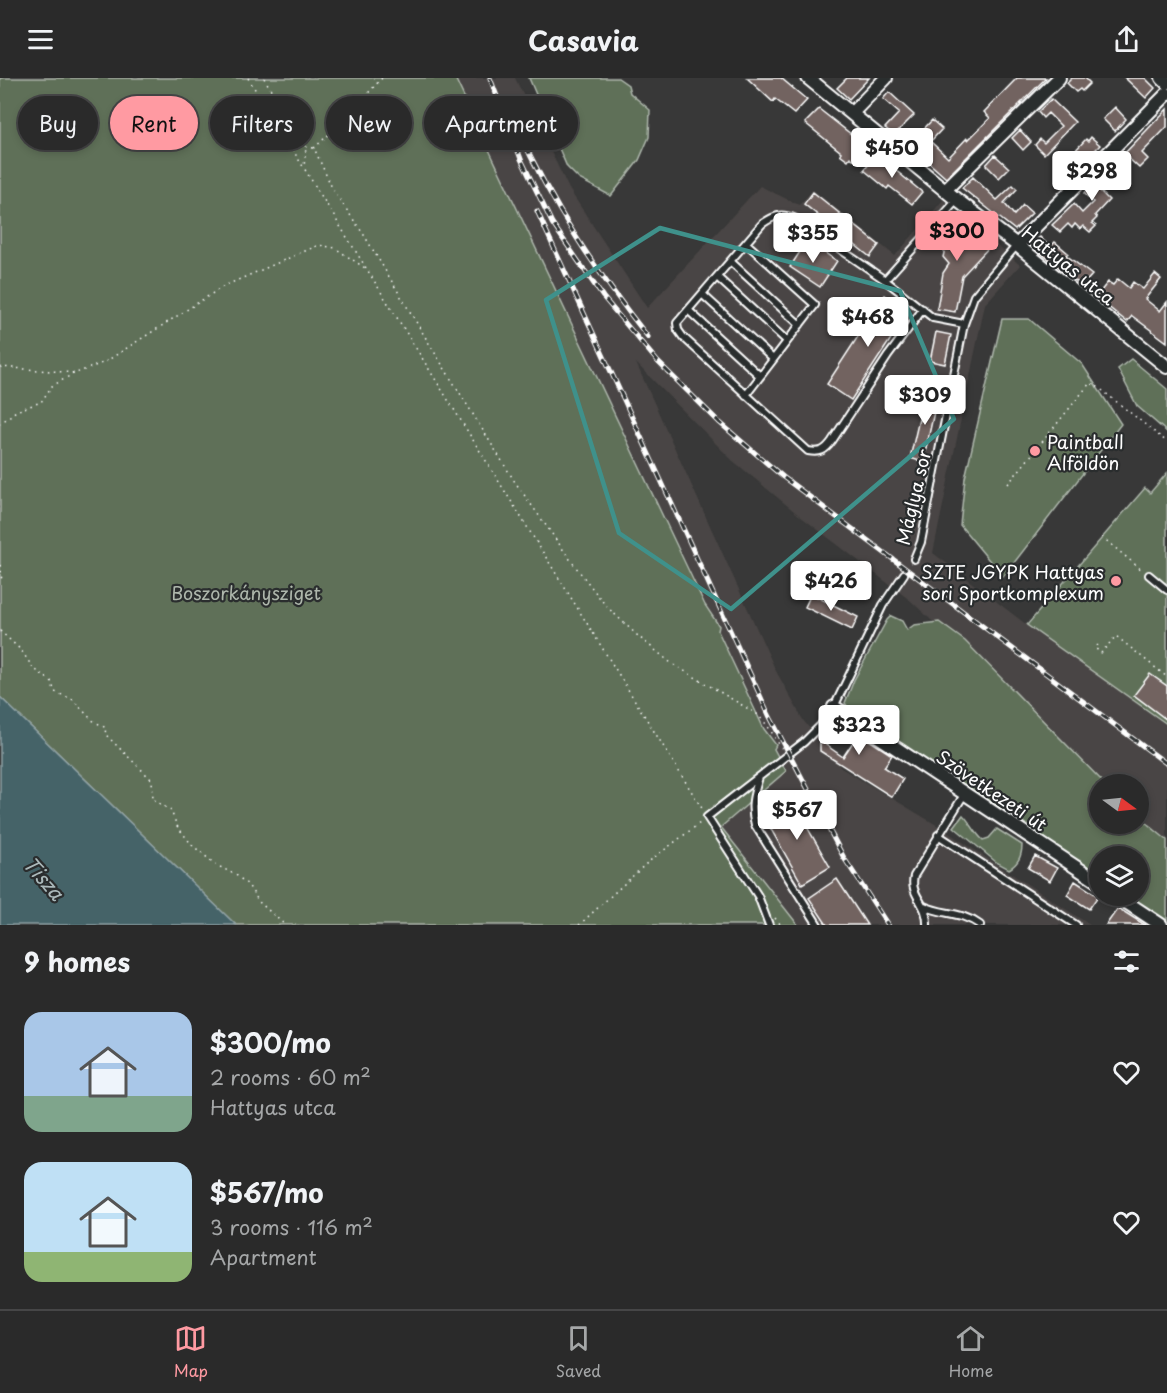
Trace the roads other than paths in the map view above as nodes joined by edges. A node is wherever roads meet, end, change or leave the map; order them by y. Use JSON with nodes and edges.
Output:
{"nodes":[{"id":1,"x":808,"y":78,"type":"edge"},
{"id":2,"x":886,"y":78,"type":"edge"},
{"id":3,"x":1059,"y":78,"type":"edge"},
{"id":4,"x":1162,"y":78,"type":"edge"},
{"id":5,"x":1167,"y":83,"type":"edge"},
{"id":6,"x":1167,"y":94,"type":"edge"},
{"id":7,"x":852,"y":113,"type":"junction"},
{"id":8,"x":945,"y":190,"type":"junction"},
{"id":9,"x":957,"y":200,"type":"junction"},
{"id":10,"x":746,"y":243,"type":"junction"},
{"id":11,"x":1017,"y":245,"type":"junction"},
{"id":12,"x":730,"y":261,"type":"junction"},
{"id":13,"x":717,"y":277,"type":"junction"},
{"id":14,"x":885,"y":280,"type":"junction"},
{"id":15,"x":702,"y":294,"type":"junction"},
{"id":16,"x":922,"y":309,"type":"junction"},
{"id":17,"x":688,"y":310,"type":"junction"},
{"id":18,"x":800,"y":324,"type":"junction"},
{"id":19,"x":964,"y":324,"type":"junction"},
{"id":20,"x":787,"y":341,"type":"junction"},
{"id":21,"x":773,"y":359,"type":"junction"},
{"id":22,"x":1167,"y":367,"type":"edge"},
{"id":23,"x":760,"y":376,"type":"junction"},
{"id":24,"x":746,"y":395,"type":"junction"},
{"id":25,"x":914,"y":559,"type":"dead end"},
{"id":26,"x":904,"y":574,"type":"dead end"},
{"id":27,"x":1149,"y":575,"type":"road end"},
{"id":28,"x":1167,"y":590,"type":"edge"},
{"id":29,"x":834,"y":707,"type":"junction"},
{"id":30,"x":760,"y":777,"type":"junction"},
{"id":31,"x":965,"y":793,"type":"junction"},
{"id":32,"x":938,"y":835,"type":"junction"},
{"id":33,"x":1089,"y":877,"type":"edge"},
{"id":34,"x":924,"y":906,"type":"junction"},
{"id":35,"x":1132,"y":906,"type":"edge"},
{"id":36,"x":769,"y":925,"type":"edge"},
{"id":37,"x":818,"y":925,"type":"edge"},
{"id":38,"x":927,"y":925,"type":"edge"},
{"id":39,"x":980,"y":925,"type":"edge"},
{"id":40,"x":1076,"y":925,"type":"edge"},
{"id":41,"x":1161,"y":925,"type":"edge"}],
"edges":[{"from":1,"to":7,"type":"street","name":"Hattyas utca"},
{"from":2,"to":7,"type":"street"},
{"from":3,"to":8,"type":"street"},
{"from":4,"to":5,"type":"street"},
{"from":6,"to":11,"type":"street"},
{"from":7,"to":8,"type":"street","name":"Hattyas utca"},
{"from":8,"to":9,"type":"street","name":"Hattyas utca"},
{"from":9,"to":11,"type":"street","name":"Hattyas utca"},
{"from":9,"to":14,"type":"lane"},
{"from":10,"to":12,"type":"lane"},
{"from":10,"to":14,"type":"lane"},
{"from":10,"to":18,"type":"lane"},
{"from":11,"to":19,"type":"lane","name":"Máglya sor"},
{"from":11,"to":22,"type":"street","name":"Hattyas utca"},
{"from":12,"to":13,"type":"lane"},
{"from":12,"to":18,"type":"lane"},
{"from":13,"to":15,"type":"lane"},
{"from":13,"to":20,"type":"lane"},
{"from":14,"to":16,"type":"lane"},
{"from":15,"to":17,"type":"lane"},
{"from":15,"to":21,"type":"lane"},
{"from":16,"to":19,"type":"lane"},
{"from":16,"to":24,"type":"lane"},
{"from":17,"to":23,"type":"lane"},
{"from":17,"to":24,"type":"lane"},
{"from":18,"to":20,"type":"lane"},
{"from":19,"to":25,"type":"lane","name":"Máglya sor"},
{"from":20,"to":21,"type":"lane"},
{"from":21,"to":23,"type":"lane"},
{"from":23,"to":24,"type":"lane"},
{"from":26,"to":29,"type":"lane"},
{"from":27,"to":28,"type":"lane"},
{"from":29,"to":30,"type":"lane"},
{"from":29,"to":31,"type":"street","name":"Szövetkezeti út"},
{"from":30,"to":36,"type":"lane"},
{"from":30,"to":37,"type":"lane"},
{"from":31,"to":32,"type":"lane"},
{"from":31,"to":33,"type":"street","name":"Szövetkezeti út"},
{"from":32,"to":34,"type":"lane"},
{"from":32,"to":40,"type":"lane"},
{"from":34,"to":38,"type":"lane"},
{"from":34,"to":39,"type":"lane"},
{"from":35,"to":41,"type":"street"}]}
